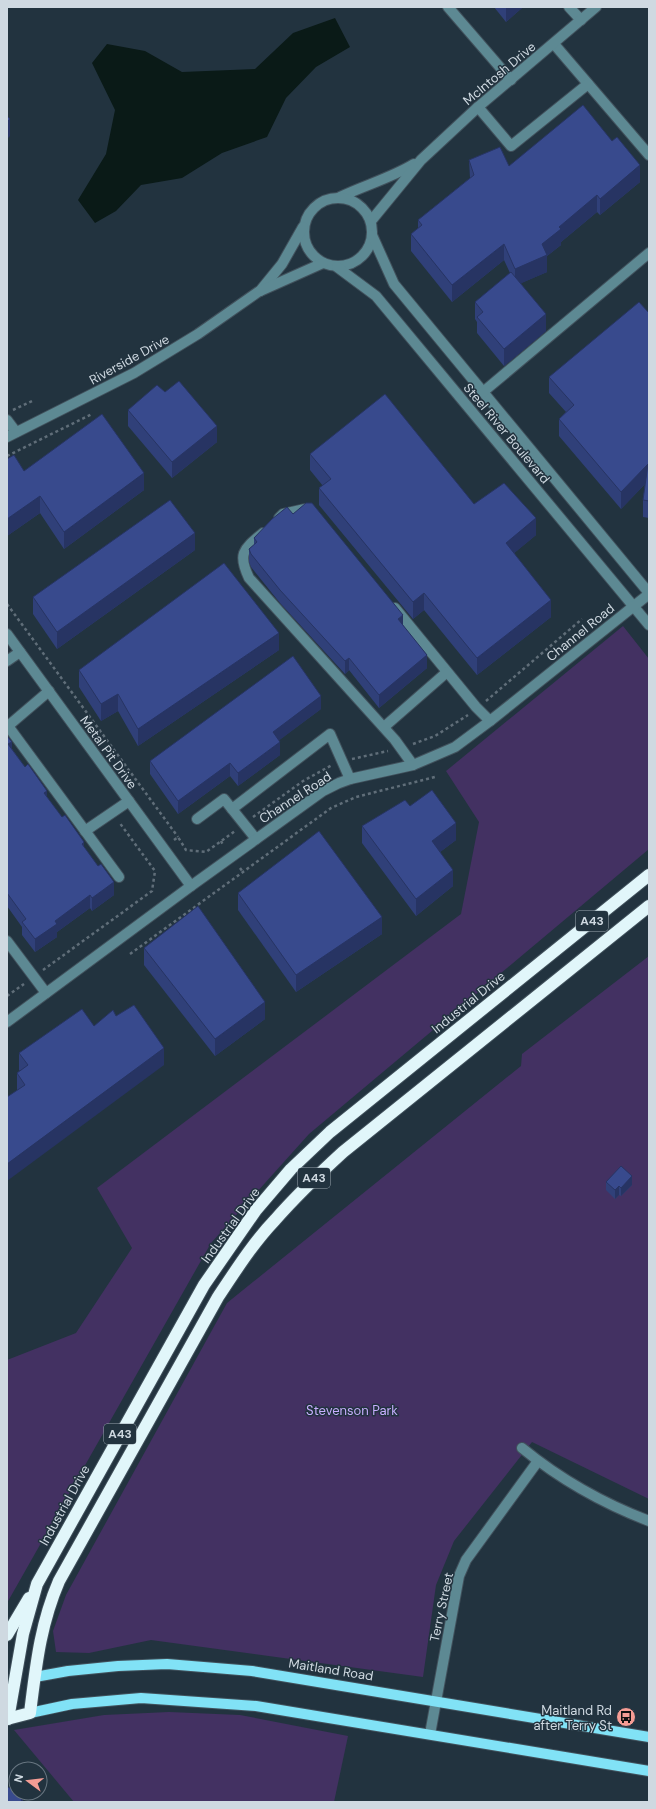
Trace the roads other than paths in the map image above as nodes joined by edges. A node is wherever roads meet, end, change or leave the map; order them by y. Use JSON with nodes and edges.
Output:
{"nodes":[{"id":1,"x":448,"y":7,"type":"edge"},
{"id":2,"x":569,"y":7,"type":"edge"},
{"id":3,"x":596,"y":7,"type":"edge"},
{"id":4,"x":581,"y":20,"type":"junction"},
{"id":5,"x":554,"y":44,"type":"junction"},
{"id":6,"x":512,"y":80,"type":"junction"},
{"id":7,"x":588,"y":84,"type":"junction"},
{"id":8,"x":478,"y":107,"type":"junction"},
{"id":9,"x":649,"y":155,"type":"edge"},
{"id":10,"x":421,"y":160,"type":"junction"},
{"id":11,"x":340,"y":197,"type":"junction"},
{"id":12,"x":371,"y":221,"type":"junction"},
{"id":13,"x":303,"y":227,"type":"junction"},
{"id":14,"x":372,"y":235,"type":"junction"},
{"id":15,"x":649,"y":253,"type":"edge"},
{"id":16,"x":323,"y":264,"type":"junction"},
{"id":17,"x":337,"y":267,"type":"junction"},
{"id":18,"x":258,"y":292,"type":"junction"},
{"id":19,"x":483,"y":392,"type":"junction"},
{"id":20,"x":7,"y":420,"type":"edge"},
{"id":21,"x":11,"y":435,"type":"edge"},
{"id":22,"x":320,"y":516,"type":"edge"},
{"id":23,"x":649,"y":593,"type":"edge"},
{"id":24,"x":388,"y":600,"type":"edge"},
{"id":25,"x":634,"y":606,"type":"junction"},
{"id":26,"x":649,"y":625,"type":"edge"},
{"id":27,"x":7,"y":634,"type":"edge"},
{"id":28,"x":20,"y":652,"type":"junction"},
{"id":29,"x":7,"y":661,"type":"edge"},
{"id":30,"x":447,"y":672,"type":"junction"},
{"id":31,"x":49,"y":691,"type":"junction"},
{"id":32,"x":490,"y":721,"type":"junction"},
{"id":33,"x":8,"y":726,"type":"edge"},
{"id":34,"x":384,"y":727,"type":"junction"},
{"id":35,"x":413,"y":765,"type":"junction"},
{"id":36,"x":350,"y":779,"type":"junction"},
{"id":37,"x":129,"y":801,"type":"junction"},
{"id":38,"x":232,"y":808,"type":"junction"},
{"id":39,"x":197,"y":819,"type":"dead end"},
{"id":40,"x":85,"y":831,"type":"junction"},
{"id":41,"x":256,"y":839,"type":"junction"},
{"id":42,"x":649,"y":875,"type":"edge"},
{"id":43,"x":119,"y":877,"type":"dead end"},
{"id":44,"x":191,"y":886,"type":"junction"},
{"id":45,"x":649,"y":906,"type":"edge"},
{"id":46,"x":7,"y":941,"type":"edge"},
{"id":47,"x":46,"y":994,"type":"junction"},
{"id":48,"x":7,"y":1022,"type":"edge"},
{"id":49,"x":522,"y":1448,"type":"dead end"},
{"id":50,"x":538,"y":1461,"type":"junction"},
{"id":51,"x":649,"y":1521,"type":"edge"},
{"id":52,"x":37,"y":1584,"type":"junction"},
{"id":53,"x":7,"y":1634,"type":"edge"},
{"id":54,"x":35,"y":1677,"type":"junction"},
{"id":55,"x":11,"y":1683,"type":"edge"},
{"id":56,"x":436,"y":1702,"type":"junction"},
{"id":57,"x":30,"y":1713,"type":"junction"},
{"id":58,"x":7,"y":1719,"type":"edge"},
{"id":59,"x":430,"y":1734,"type":"junction"},
{"id":60,"x":649,"y":1737,"type":"edge"},
{"id":61,"x":649,"y":1771,"type":"edge"}],
"edges":[{"from":1,"to":6,"type":"street"},
{"from":2,"to":4,"type":"street"},
{"from":3,"to":4,"type":"street","name":"McIntosh Drive"},
{"from":4,"to":5,"type":"street","name":"McIntosh Drive"},
{"from":5,"to":6,"type":"street","name":"McIntosh Drive"},
{"from":5,"to":7,"type":"street"},
{"from":6,"to":8,"type":"street","name":"McIntosh Drive"},
{"from":7,"to":8,"type":"street"},
{"from":7,"to":9,"type":"street"},
{"from":8,"to":10,"type":"street","name":"McIntosh Drive"},
{"from":10,"to":11,"type":"street","name":"McIntosh Drive"},
{"from":10,"to":12,"type":"street","name":"McIntosh Drive"},
{"from":11,"to":12,"type":"street"},
{"from":11,"to":13,"type":"street"},
{"from":12,"to":14,"type":"street"},
{"from":13,"to":16,"type":"street"},
{"from":13,"to":18,"type":"street","name":"Riverside Drive"},
{"from":14,"to":17,"type":"street"},
{"from":14,"to":19,"type":"street","name":"Steel River Boulevard"},
{"from":15,"to":19,"type":"street"},
{"from":16,"to":17,"type":"street"},
{"from":16,"to":18,"type":"street","name":"Riverside Drive"},
{"from":17,"to":25,"type":"street","name":"Steel River Boulevard"},
{"from":18,"to":21,"type":"street","name":"Riverside Drive"},
{"from":19,"to":23,"type":"street","name":"Steel River Boulevard"},
{"from":20,"to":21,"type":"street"},
{"from":22,"to":34,"type":"street"},
{"from":23,"to":25,"type":"street","name":"Channel Road"},
{"from":24,"to":30,"type":"street"},
{"from":25,"to":26,"type":"street","name":"Steel River Boulevard"},
{"from":25,"to":32,"type":"street","name":"Channel Road"},
{"from":27,"to":28,"type":"street","name":"Metal Pit Drive"},
{"from":28,"to":29,"type":"street"},
{"from":28,"to":31,"type":"street","name":"Metal Pit Drive"},
{"from":30,"to":32,"type":"street"},
{"from":30,"to":34,"type":"street"},
{"from":31,"to":33,"type":"street"},
{"from":31,"to":37,"type":"street","name":"Metal Pit Drive"},
{"from":32,"to":35,"type":"street","name":"Channel Road"},
{"from":33,"to":40,"type":"street"},
{"from":34,"to":35,"type":"street"},
{"from":35,"to":36,"type":"street","name":"Channel Road"},
{"from":36,"to":38,"type":"street"},
{"from":36,"to":41,"type":"street","name":"Channel Road"},
{"from":37,"to":40,"type":"street"},
{"from":37,"to":44,"type":"street","name":"Metal Pit Drive"},
{"from":38,"to":39,"type":"street"},
{"from":38,"to":41,"type":"street"},
{"from":40,"to":43,"type":"street"},
{"from":41,"to":44,"type":"street","name":"Channel Road"},
{"from":42,"to":52,"type":"highway","name":"Industrial Drive","number":"A43"},
{"from":44,"to":47,"type":"street","name":"Channel Road"},
{"from":45,"to":54,"type":"highway","number":"A43"},
{"from":46,"to":47,"type":"street"},
{"from":47,"to":48,"type":"street","name":"Channel Road"},
{"from":49,"to":50,"type":"street"},
{"from":50,"to":51,"type":"street"},
{"from":50,"to":56,"type":"street","name":"Terry Street"},
{"from":52,"to":53,"type":"highway","number":"A43"},
{"from":52,"to":55,"type":"highway","name":"Industrial Drive","number":"A43"},
{"from":54,"to":55,"type":"highway","name":"Maitland Road"},
{"from":54,"to":56,"type":"main road","name":"Maitland Road"},
{"from":54,"to":57,"type":"highway","number":"A43"},
{"from":55,"to":58,"type":"highway","name":"Industrial Drive","number":"A43"},
{"from":56,"to":59,"type":"street","name":"Terry Street"},
{"from":56,"to":60,"type":"main road","name":"Maitland Road"},
{"from":57,"to":58,"type":"highway","number":"A43"},
{"from":57,"to":59,"type":"main road"},
{"from":59,"to":61,"type":"main road"}]}
